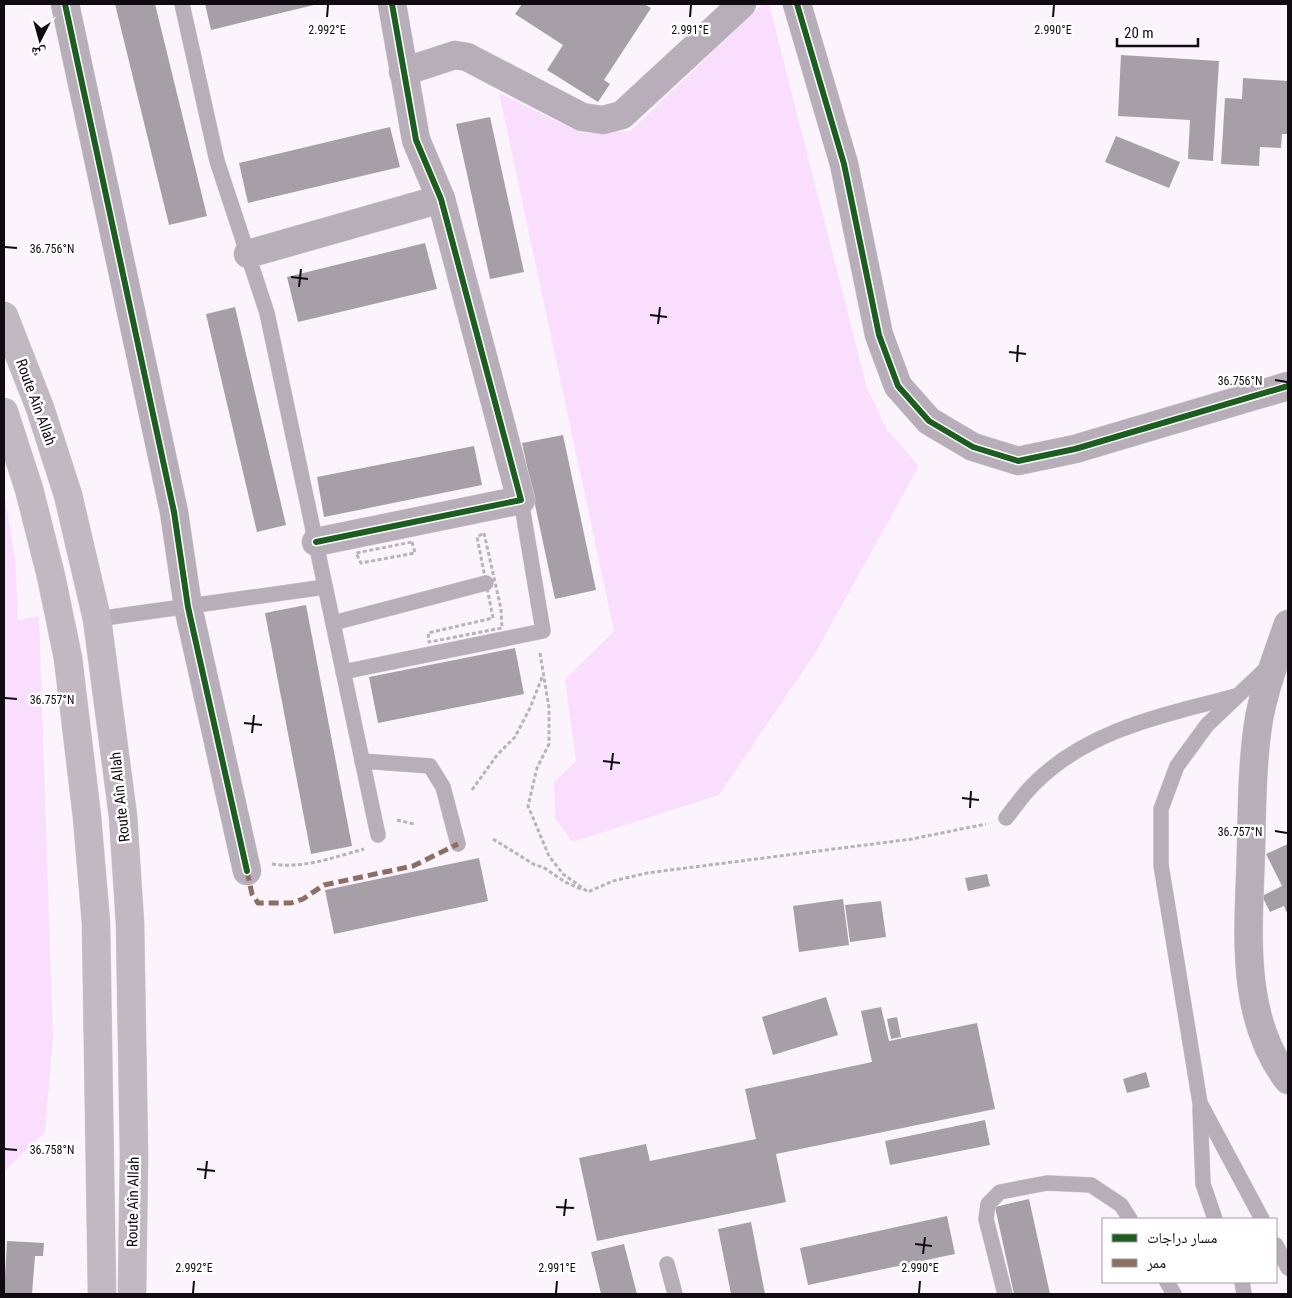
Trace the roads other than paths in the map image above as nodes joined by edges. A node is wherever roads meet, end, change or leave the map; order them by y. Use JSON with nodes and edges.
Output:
{"nodes":[{"id":1,"x":65,"y":4,"type":"edge"},
{"id":2,"x":182,"y":4,"type":"edge"},
{"id":3,"x":392,"y":4,"type":"edge"},
{"id":4,"x":742,"y":4,"type":"edge"},
{"id":5,"x":797,"y":4,"type":"edge"},
{"id":6,"x":404,"y":72,"type":"junction"},
{"id":7,"x":441,"y":199,"type":"junction"},
{"id":8,"x":248,"y":254,"type":"junction"},
{"id":9,"x":4,"y":316,"type":"edge"},
{"id":10,"x":1288,"y":386,"type":"edge"},
{"id":11,"x":4,"y":412,"type":"edge"},
{"id":12,"x":521,"y":500,"type":"junction"},
{"id":13,"x":316,"y":542,"type":"junction"},
{"id":14,"x":486,"y":583,"type":"dead end"},
{"id":15,"x":325,"y":587,"type":"junction"},
{"id":16,"x":188,"y":607,"type":"junction"},
{"id":17,"x":97,"y":619,"type":"junction"},
{"id":18,"x":333,"y":623,"type":"junction"},
{"id":19,"x":1288,"y":624,"type":"edge"},
{"id":20,"x":1276,"y":660,"type":"junction"},
{"id":21,"x":343,"y":672,"type":"junction"},
{"id":22,"x":1237,"y":696,"type":"junction"},
{"id":23,"x":362,"y":761,"type":"junction"},
{"id":24,"x":1006,"y":818,"type":"road end"},
{"id":25,"x":378,"y":835,"type":"road end"},
{"id":26,"x":458,"y":844,"type":"dead end"},
{"id":27,"x":246,"y":871,"type":"road end"},
{"id":28,"x":1288,"y":1080,"type":"edge"},
{"id":29,"x":1200,"y":1103,"type":"junction"},
{"id":30,"x":1129,"y":1218,"type":"edge"},
{"id":31,"x":1215,"y":1218,"type":"edge"},
{"id":32,"x":1261,"y":1218,"type":"edge"},
{"id":33,"x":1277,"y":1247,"type":"edge"},
{"id":34,"x":667,"y":1264,"type":"dead end"},
{"id":35,"x":1288,"y":1268,"type":"edge"},
{"id":36,"x":1168,"y":1283,"type":"edge"},
{"id":37,"x":102,"y":1294,"type":"edge"},
{"id":38,"x":132,"y":1294,"type":"edge"},
{"id":39,"x":675,"y":1294,"type":"edge"},
{"id":40,"x":1005,"y":1294,"type":"edge"},
{"id":41,"x":1174,"y":1294,"type":"edge"}],
"edges":[{"from":1,"to":16,"type":"street"},
{"from":2,"to":8,"type":"lane"},
{"from":3,"to":6,"type":"street"},
{"from":4,"to":6,"type":"street"},
{"from":5,"to":10,"type":"street"},
{"from":6,"to":7,"type":"street"},
{"from":7,"to":8,"type":"street"},
{"from":7,"to":12,"type":"street"},
{"from":8,"to":13,"type":"lane"},
{"from":9,"to":17,"type":"main road","name":"Route Aîn Allah"},
{"from":11,"to":37,"type":"main road","name":"Route Aîn Allah"},
{"from":12,"to":13,"type":"street"},
{"from":12,"to":21,"type":"lane"},
{"from":13,"to":15,"type":"lane"},
{"from":14,"to":18,"type":"lane"},
{"from":15,"to":16,"type":"lane"},
{"from":15,"to":18,"type":"lane"},
{"from":16,"to":17,"type":"lane"},
{"from":16,"to":27,"type":"street"},
{"from":17,"to":38,"type":"main road","name":"Route Aîn Allah"},
{"from":18,"to":21,"type":"lane"},
{"from":19,"to":20,"type":"street"},
{"from":20,"to":22,"type":"lane"},
{"from":20,"to":28,"type":"street"},
{"from":21,"to":23,"type":"lane"},
{"from":22,"to":24,"type":"lane"},
{"from":22,"to":29,"type":"lane"},
{"from":23,"to":25,"type":"lane"},
{"from":23,"to":26,"type":"lane"},
{"from":29,"to":31,"type":"lane"},
{"from":29,"to":32,"type":"lane"},
{"from":30,"to":40,"type":"lane"},
{"from":33,"to":35,"type":"lane"},
{"from":34,"to":39,"type":"lane"},
{"from":36,"to":41,"type":"lane"}]}
